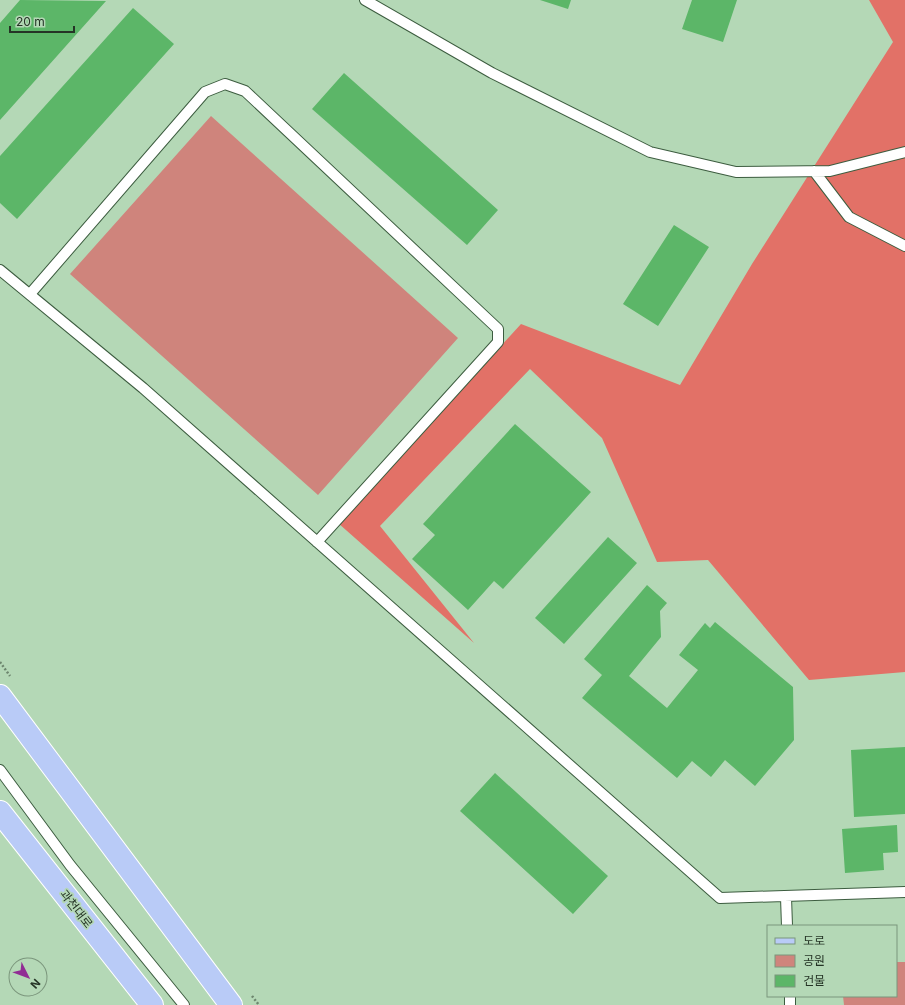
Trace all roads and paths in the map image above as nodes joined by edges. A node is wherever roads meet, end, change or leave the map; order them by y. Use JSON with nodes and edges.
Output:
{"nodes":[{"id":1,"x":365,"y":0,"type":"edge"},
{"id":2,"x":905,"y":152,"type":"edge"},
{"id":3,"x":814,"y":171,"type":"junction"},
{"id":4,"x":905,"y":246,"type":"edge"},
{"id":5,"x":0,"y":270,"type":"edge"},
{"id":6,"x":30,"y":294,"type":"junction"},
{"id":7,"x":317,"y":542,"type":"junction"},
{"id":8,"x":0,"y":696,"type":"edge"},
{"id":9,"x":0,"y":770,"type":"edge"},
{"id":10,"x":0,"y":812,"type":"edge"},
{"id":11,"x":905,"y":892,"type":"edge"},
{"id":12,"x":786,"y":897,"type":"junction"},
{"id":13,"x":787,"y":925,"type":"edge"},
{"id":14,"x":152,"y":1005,"type":"edge"},
{"id":15,"x":184,"y":1005,"type":"edge"},
{"id":16,"x":231,"y":1005,"type":"edge"}],
"edges":[{"from":1,"to":3,"type":"lane"},
{"from":2,"to":3,"type":"lane"},
{"from":3,"to":4,"type":"lane"},
{"from":5,"to":6,"type":"lane"},
{"from":6,"to":7,"type":"lane"},
{"from":6,"to":7,"type":"lane"},
{"from":7,"to":12,"type":"lane"},
{"from":8,"to":16,"type":"main road"},
{"from":9,"to":15,"type":"lane"},
{"from":10,"to":14,"type":"main road","name":"과천대로"},
{"from":11,"to":12,"type":"lane"},
{"from":12,"to":13,"type":"lane"}]}
